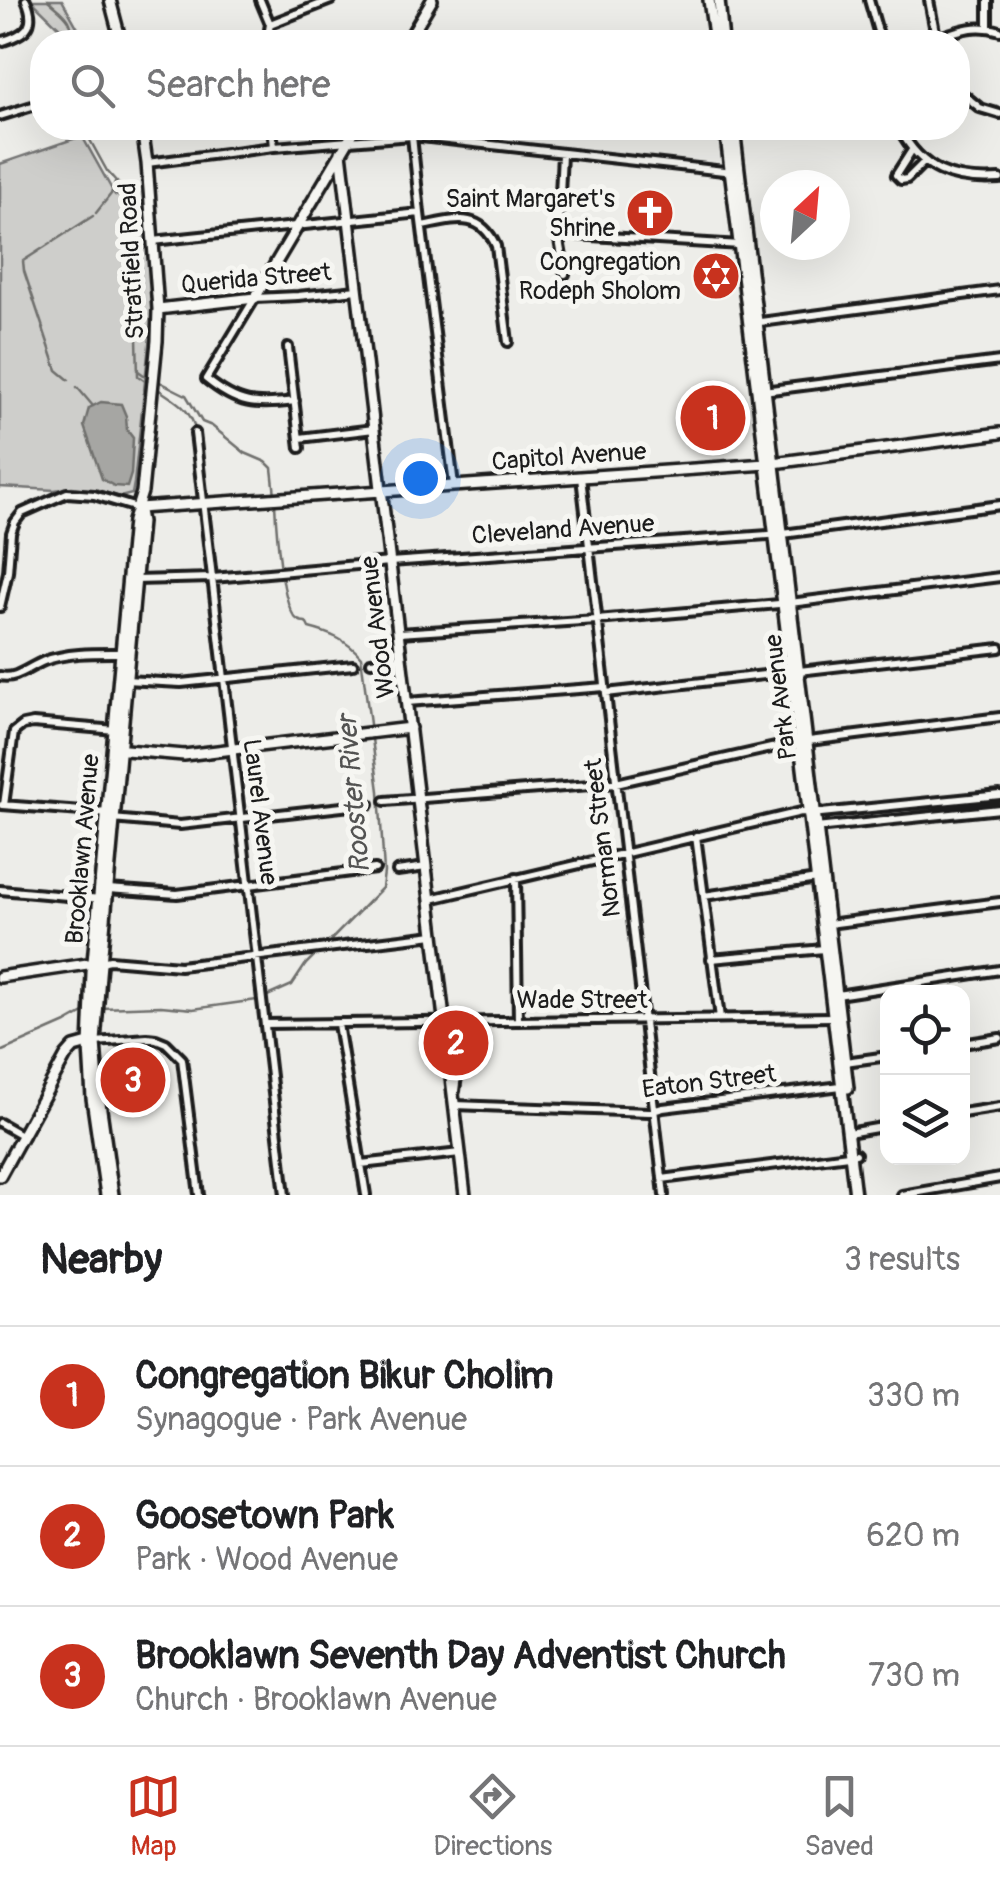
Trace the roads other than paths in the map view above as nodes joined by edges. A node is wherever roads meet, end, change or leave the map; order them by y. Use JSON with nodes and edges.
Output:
{"nodes":[{"id":1,"x":26,"y":0,"type":"edge"},
{"id":2,"x":111,"y":0,"type":"edge"},
{"id":3,"x":260,"y":0,"type":"edge"},
{"id":4,"x":331,"y":0,"type":"edge"},
{"id":5,"x":432,"y":0,"type":"edge"},
{"id":6,"x":709,"y":0,"type":"edge"},
{"id":7,"x":718,"y":0,"type":"edge"},
{"id":8,"x":869,"y":0,"type":"edge"},
{"id":9,"x":928,"y":0,"type":"edge"},
{"id":10,"x":988,"y":0,"type":"edge"},
{"id":11,"x":270,"y":24,"type":"junction"},
{"id":12,"x":717,"y":24,"type":"junction"},
{"id":13,"x":988,"y":27,"type":"junction"},
{"id":14,"x":119,"y":30,"type":"edge"},
{"id":15,"x":269,"y":30,"type":"edge"},
{"id":16,"x":415,"y":30,"type":"edge"},
{"id":17,"x":716,"y":30,"type":"edge"},
{"id":18,"x":719,"y":30,"type":"edge"},
{"id":19,"x":878,"y":30,"type":"edge"},
{"id":20,"x":935,"y":30,"type":"edge"},
{"id":21,"x":959,"y":30,"type":"edge"},
{"id":22,"x":1000,"y":31,"type":"edge"},
{"id":23,"x":0,"y":42,"type":"edge"},
{"id":24,"x":970,"y":100,"type":"edge"},
{"id":25,"x":30,"y":107,"type":"edge"},
{"id":26,"x":1000,"y":114,"type":"edge"},
{"id":27,"x":0,"y":116,"type":"edge"},
{"id":28,"x":144,"y":140,"type":"edge"},
{"id":29,"x":273,"y":140,"type":"edge"},
{"id":30,"x":361,"y":140,"type":"edge"},
{"id":31,"x":412,"y":140,"type":"edge"},
{"id":32,"x":445,"y":140,"type":"edge"},
{"id":33,"x":727,"y":140,"type":"edge"},
{"id":34,"x":734,"y":140,"type":"edge"},
{"id":35,"x":906,"y":140,"type":"edge"},
{"id":36,"x":348,"y":141,"type":"junction"},
{"id":37,"x":274,"y":147,"type":"junction"},
{"id":38,"x":912,"y":150,"type":"junction"},
{"id":39,"x":341,"y":152,"type":"junction"},
{"id":40,"x":562,"y":154,"type":"junction"},
{"id":41,"x":924,"y":162,"type":"junction"},
{"id":42,"x":147,"y":163,"type":"junction"},
{"id":43,"x":735,"y":172,"type":"junction"},
{"id":44,"x":1000,"y":179,"type":"edge"},
{"id":45,"x":420,"y":213,"type":"junction"},
{"id":46,"x":350,"y":219,"type":"junction"},
{"id":47,"x":298,"y":225,"type":"junction"},
{"id":48,"x":422,"y":226,"type":"junction"},
{"id":49,"x":558,"y":234,"type":"junction"},
{"id":50,"x":153,"y":241,"type":"junction"},
{"id":51,"x":744,"y":245,"type":"junction"},
{"id":52,"x":565,"y":274,"type":"dead end"},
{"id":53,"x":358,"y":290,"type":"junction"},
{"id":54,"x":1000,"y":290,"type":"edge"},
{"id":55,"x":255,"y":298,"type":"junction"},
{"id":56,"x":158,"y":309,"type":"junction"},
{"id":57,"x":753,"y":323,"type":"junction"},
{"id":58,"x":508,"y":342,"type":"dead end"},
{"id":59,"x":288,"y":347,"type":"dead end"},
{"id":60,"x":1000,"y":360,"type":"edge"},
{"id":61,"x":762,"y":391,"type":"junction"},
{"id":62,"x":152,"y":392,"type":"joint"},
{"id":63,"x":295,"y":401,"type":"junction"},
{"id":64,"x":374,"y":429,"type":"junction"},
{"id":65,"x":195,"y":433,"type":"dead end"},
{"id":66,"x":1000,"y":433,"type":"edge"},
{"id":67,"x":300,"y":438,"type":"junction"},
{"id":68,"x":300,"y":448,"type":"dead end"},
{"id":69,"x":771,"y":463,"type":"junction"},
{"id":70,"x":581,"y":477,"type":"junction"},
{"id":71,"x":454,"y":485,"type":"junction"},
{"id":72,"x":382,"y":492,"type":"junction"},
{"id":73,"x":204,"y":505,"type":"junction"},
{"id":74,"x":1000,"y":506,"type":"edge"},
{"id":75,"x":139,"y":508,"type":"junction"},
{"id":76,"x":778,"y":534,"type":"junction"},
{"id":77,"x":0,"y":539,"type":"edge"},
{"id":78,"x":10,"y":540,"type":"junction"},
{"id":79,"x":588,"y":549,"type":"junction"},
{"id":80,"x":390,"y":562,"type":"junction"},
{"id":81,"x":4,"y":573,"type":"edge"},
{"id":82,"x":213,"y":578,"type":"junction"},
{"id":83,"x":1000,"y":578,"type":"edge"},
{"id":84,"x":132,"y":580,"type":"junction"},
{"id":85,"x":786,"y":604,"type":"junction"},
{"id":86,"x":0,"y":607,"type":"edge"},
{"id":87,"x":597,"y":620,"type":"junction"},
{"id":88,"x":399,"y":632,"type":"junction"},
{"id":89,"x":1000,"y":648,"type":"edge"},
{"id":90,"x":126,"y":653,"type":"junction"},
{"id":91,"x":402,"y":658,"type":"junction"},
{"id":92,"x":371,"y":662,"type":"dead end"},
{"id":93,"x":353,"y":665,"type":"dead end"},
{"id":94,"x":795,"y":673,"type":"junction"},
{"id":95,"x":0,"y":676,"type":"edge"},
{"id":96,"x":224,"y":678,"type":"junction"},
{"id":97,"x":122,"y":680,"type":"junction"},
{"id":98,"x":606,"y":690,"type":"junction"},
{"id":99,"x":407,"y":702,"type":"junction"},
{"id":100,"x":1000,"y":717,"type":"edge"},
{"id":101,"x":410,"y":728,"type":"junction"},
{"id":102,"x":118,"y":731,"type":"junction"},
{"id":103,"x":803,"y":742,"type":"junction"},
{"id":104,"x":231,"y":748,"type":"junction"},
{"id":105,"x":116,"y":749,"type":"junction"},
{"id":106,"x":616,"y":783,"type":"junction"},
{"id":107,"x":1000,"y":795,"type":"edge"},
{"id":108,"x":418,"y":797,"type":"junction"},
{"id":109,"x":386,"y":801,"type":"dead end"},
{"id":110,"x":369,"y":804,"type":"dead end"},
{"id":111,"x":2,"y":805,"type":"edge"},
{"id":112,"x":1000,"y":809,"type":"edge"},
{"id":113,"x":811,"y":812,"type":"junction"},
{"id":114,"x":110,"y":816,"type":"junction"},
{"id":115,"x":242,"y":818,"type":"junction"},
{"id":116,"x":814,"y":828,"type":"junction"},
{"id":117,"x":696,"y":835,"type":"junction"},
{"id":118,"x":624,"y":852,"type":"junction"},
{"id":119,"x":426,"y":867,"type":"junction"},
{"id":120,"x":375,"y":870,"type":"dead end"},
{"id":121,"x":397,"y":871,"type":"dead end"},
{"id":122,"x":516,"y":878,"type":"junction"},
{"id":123,"x":820,"y":879,"type":"junction"},
{"id":124,"x":249,"y":884,"type":"junction"},
{"id":125,"x":0,"y":890,"type":"edge"},
{"id":126,"x":103,"y":894,"type":"junction"},
{"id":127,"x":704,"y":896,"type":"junction"},
{"id":128,"x":431,"y":899,"type":"junction"},
{"id":129,"x":1000,"y":902,"type":"edge"},
{"id":130,"x":825,"y":924,"type":"junction"},
{"id":131,"x":435,"y":935,"type":"junction"},
{"id":132,"x":824,"y":949,"type":"junction"},
{"id":133,"x":258,"y":957,"type":"junction"},
{"id":134,"x":712,"y":959,"type":"junction"},
{"id":135,"x":97,"y":963,"type":"junction"},
{"id":136,"x":1000,"y":970,"type":"edge"},
{"id":137,"x":0,"y":977,"type":"edge"},
{"id":138,"x":834,"y":995,"type":"junction"},
{"id":139,"x":836,"y":1016,"type":"junction"},
{"id":140,"x":720,"y":1018,"type":"junction"},
{"id":141,"x":518,"y":1020,"type":"junction"},
{"id":142,"x":645,"y":1020,"type":"junction"},
{"id":143,"x":464,"y":1021,"type":"junction"},
{"id":144,"x":444,"y":1022,"type":"junction"},
{"id":145,"x":265,"y":1024,"type":"junction"},
{"id":146,"x":338,"y":1024,"type":"junction"},
{"id":147,"x":1000,"y":1038,"type":"edge"},
{"id":148,"x":92,"y":1042,"type":"junction"},
{"id":149,"x":970,"y":1043,"type":"edge"},
{"id":150,"x":880,"y":1057,"type":"edge"},
{"id":151,"x":842,"y":1062,"type":"junction"},
{"id":152,"x":844,"y":1085,"type":"junction"},
{"id":153,"x":454,"y":1101,"type":"junction"},
{"id":154,"x":1000,"y":1106,"type":"edge"},
{"id":155,"x":655,"y":1110,"type":"junction"},
{"id":156,"x":970,"y":1112,"type":"edge"},
{"id":157,"x":0,"y":1123,"type":"edge"},
{"id":158,"x":880,"y":1127,"type":"edge"},
{"id":159,"x":850,"y":1132,"type":"junction"},
{"id":160,"x":23,"y":1136,"type":"junction"},
{"id":161,"x":460,"y":1152,"type":"junction"},
{"id":162,"x":853,"y":1154,"type":"junction"},
{"id":163,"x":361,"y":1164,"type":"junction"},
{"id":164,"x":0,"y":1176,"type":"edge"},
{"id":165,"x":1000,"y":1178,"type":"edge"},
{"id":166,"x":662,"y":1179,"type":"junction"},
{"id":167,"x":962,"y":1184,"type":"junction"},
{"id":168,"x":110,"y":1195,"type":"edge"},
{"id":169,"x":199,"y":1195,"type":"edge"},
{"id":170,"x":285,"y":1195,"type":"edge"},
{"id":171,"x":366,"y":1195,"type":"edge"},
{"id":172,"x":465,"y":1195,"type":"edge"},
{"id":173,"x":664,"y":1195,"type":"edge"},
{"id":174,"x":858,"y":1195,"type":"edge"},
{"id":175,"x":902,"y":1195,"type":"edge"},
{"id":176,"x":964,"y":1195,"type":"edge"}],
"edges":[{"from":1,"to":23,"type":"street"},
{"from":2,"to":14,"type":"main road"},
{"from":3,"to":11,"type":"street"},
{"from":4,"to":11,"type":"street"},
{"from":5,"to":16,"type":"main road"},
{"from":6,"to":12,"type":"main road"},
{"from":7,"to":12,"type":"main road"},
{"from":8,"to":19,"type":"street"},
{"from":9,"to":20,"type":"street"},
{"from":10,"to":13,"type":"street"},
{"from":11,"to":15,"type":"street"},
{"from":12,"to":17,"type":"main road"},
{"from":12,"to":18,"type":"main road"},
{"from":13,"to":21,"type":"street"},
{"from":13,"to":22,"type":"street"},
{"from":24,"to":26,"type":"street"},
{"from":25,"to":27,"type":"street"},
{"from":28,"to":42,"type":"main road","name":"Stratfield Road"},
{"from":29,"to":37,"type":"street"},
{"from":30,"to":36,"type":"street"},
{"from":31,"to":45,"type":"street"},
{"from":32,"to":40,"type":"street"},
{"from":33,"to":43,"type":"main road","name":"Park Avenue"},
{"from":34,"to":43,"type":"main road","name":"Park Avenue"},
{"from":35,"to":38,"type":"street"},
{"from":36,"to":37,"type":"street"},
{"from":36,"to":39,"type":"main road"},
{"from":37,"to":42,"type":"street"},
{"from":38,"to":41,"type":"street"},
{"from":38,"to":41,"type":"street"},
{"from":39,"to":46,"type":"main road","name":"Wood Avenue"},
{"from":39,"to":47,"type":"main road"},
{"from":40,"to":43,"type":"street"},
{"from":40,"to":49,"type":"street"},
{"from":41,"to":44,"type":"street"},
{"from":42,"to":50,"type":"main road","name":"Stratfield Road"},
{"from":43,"to":51,"type":"main road","name":"Park Avenue"},
{"from":45,"to":46,"type":"street"},
{"from":45,"to":48,"type":"street"},
{"from":46,"to":47,"type":"street"},
{"from":46,"to":53,"type":"main road","name":"Wood Avenue"},
{"from":47,"to":50,"type":"street"},
{"from":47,"to":55,"type":"main road"},
{"from":48,"to":58,"type":"street"},
{"from":48,"to":71,"type":"street"},
{"from":49,"to":51,"type":"street"},
{"from":49,"to":52,"type":"street"},
{"from":50,"to":56,"type":"main road","name":"Stratfield Road"},
{"from":51,"to":57,"type":"main road","name":"Park Avenue"},
{"from":53,"to":55,"type":"street","name":"Querida Street"},
{"from":53,"to":64,"type":"main road","name":"Wood Avenue"},
{"from":54,"to":57,"type":"street"},
{"from":55,"to":56,"type":"main road","name":"Querida Street"},
{"from":55,"to":63,"type":"street"},
{"from":56,"to":62,"type":"main road","name":"Stratfield Road"},
{"from":57,"to":61,"type":"main road","name":"Park Avenue"},
{"from":59,"to":63,"type":"street"},
{"from":60,"to":61,"type":"street"},
{"from":61,"to":69,"type":"main road","name":"Park Avenue"},
{"from":62,"to":75,"type":"main road","name":"Brooklawn Avenue"},
{"from":63,"to":67,"type":"street"},
{"from":64,"to":67,"type":"street"},
{"from":64,"to":72,"type":"main road","name":"Wood Avenue"},
{"from":65,"to":73,"type":"street","name":"Laurel Avenue"},
{"from":66,"to":69,"type":"main road","name":"Capitol Avenue"},
{"from":67,"to":68,"type":"street"},
{"from":69,"to":70,"type":"main road","name":"Capitol Avenue"},
{"from":69,"to":76,"type":"main road","name":"Park Avenue"},
{"from":70,"to":71,"type":"main road","name":"Capitol Avenue"},
{"from":70,"to":79,"type":"street","name":"Norman Street"},
{"from":71,"to":72,"type":"main road","name":"Capitol Avenue"},
{"from":72,"to":73,"type":"main road","name":"Capitol Avenue"},
{"from":72,"to":80,"type":"main road","name":"Wood Avenue"},
{"from":73,"to":75,"type":"main road","name":"Capitol Avenue"},
{"from":73,"to":82,"type":"street","name":"Laurel Avenue"},
{"from":74,"to":76,"type":"street","name":"Cleveland Avenue"},
{"from":75,"to":78,"type":"street"},
{"from":75,"to":84,"type":"main road","name":"Brooklawn Avenue"},
{"from":76,"to":79,"type":"street","name":"Cleveland Avenue"},
{"from":76,"to":85,"type":"main road","name":"Park Avenue"},
{"from":77,"to":78,"type":"street"},
{"from":78,"to":81,"type":"street"},
{"from":79,"to":80,"type":"street","name":"Cleveland Avenue"},
{"from":79,"to":87,"type":"street","name":"Norman Street"},
{"from":80,"to":82,"type":"street","name":"Cleveland Avenue"},
{"from":80,"to":88,"type":"main road","name":"Wood Avenue"},
{"from":81,"to":86,"type":"street"},
{"from":82,"to":84,"type":"street","name":"Cleveland Avenue"},
{"from":82,"to":96,"type":"street","name":"Laurel Avenue"},
{"from":83,"to":85,"type":"street"},
{"from":84,"to":90,"type":"main road","name":"Brooklawn Avenue"},
{"from":85,"to":87,"type":"street"},
{"from":85,"to":94,"type":"main road","name":"Park Avenue"},
{"from":87,"to":88,"type":"street"},
{"from":87,"to":98,"type":"street","name":"Norman Street"},
{"from":88,"to":91,"type":"main road","name":"Wood Avenue"},
{"from":89,"to":94,"type":"street"},
{"from":90,"to":95,"type":"street"},
{"from":90,"to":97,"type":"main road","name":"Brooklawn Avenue"},
{"from":91,"to":92,"type":"street"},
{"from":91,"to":99,"type":"main road","name":"Wood Avenue"},
{"from":93,"to":96,"type":"street"},
{"from":94,"to":98,"type":"street"},
{"from":94,"to":103,"type":"main road","name":"Park Avenue"},
{"from":96,"to":97,"type":"street"},
{"from":96,"to":104,"type":"street","name":"Laurel Avenue"},
{"from":97,"to":102,"type":"main road","name":"Brooklawn Avenue"},
{"from":98,"to":99,"type":"street"},
{"from":98,"to":106,"type":"street","name":"Norman Street"},
{"from":99,"to":101,"type":"main road","name":"Wood Avenue"},
{"from":100,"to":103,"type":"street"},
{"from":101,"to":104,"type":"main road"},
{"from":101,"to":108,"type":"main road","name":"Wood Avenue"},
{"from":102,"to":105,"type":"main road","name":"Brooklawn Avenue"},
{"from":102,"to":111,"type":"street"},
{"from":103,"to":106,"type":"street"},
{"from":103,"to":113,"type":"main road","name":"Park Avenue"},
{"from":104,"to":105,"type":"main road"},
{"from":104,"to":115,"type":"street","name":"Laurel Avenue"},
{"from":105,"to":114,"type":"main road","name":"Brooklawn Avenue"},
{"from":106,"to":108,"type":"street"},
{"from":106,"to":118,"type":"street","name":"Norman Street"},
{"from":107,"to":113,"type":"street"},
{"from":108,"to":109,"type":"street"},
{"from":108,"to":119,"type":"main road","name":"Wood Avenue"},
{"from":110,"to":115,"type":"street"},
{"from":111,"to":114,"type":"street"},
{"from":112,"to":116,"type":"street"},
{"from":113,"to":116,"type":"main road","name":"Park Avenue"},
{"from":113,"to":117,"type":"street"},
{"from":114,"to":115,"type":"street"},
{"from":114,"to":126,"type":"main road","name":"Brooklawn Avenue"},
{"from":115,"to":124,"type":"street","name":"Laurel Avenue"},
{"from":116,"to":123,"type":"main road","name":"Park Avenue"},
{"from":117,"to":118,"type":"street"},
{"from":117,"to":127,"type":"street"},
{"from":118,"to":122,"type":"street"},
{"from":118,"to":142,"type":"street","name":"Norman Street"},
{"from":119,"to":121,"type":"street"},
{"from":119,"to":128,"type":"main road","name":"Wood Avenue"},
{"from":120,"to":124,"type":"street"},
{"from":122,"to":128,"type":"street"},
{"from":122,"to":141,"type":"street"},
{"from":123,"to":127,"type":"street"},
{"from":123,"to":130,"type":"main road","name":"Park Avenue"},
{"from":124,"to":126,"type":"street"},
{"from":124,"to":133,"type":"street","name":"Laurel Avenue"},
{"from":125,"to":126,"type":"street"},
{"from":126,"to":135,"type":"main road","name":"Brooklawn Avenue"},
{"from":127,"to":134,"type":"street"},
{"from":128,"to":131,"type":"main road","name":"Wood Avenue"},
{"from":129,"to":130,"type":"street"},
{"from":130,"to":132,"type":"main road","name":"Park Avenue"},
{"from":130,"to":138,"type":"main road","name":"Park Avenue"},
{"from":131,"to":133,"type":"street"},
{"from":131,"to":144,"type":"main road","name":"Wood Avenue"},
{"from":132,"to":134,"type":"street"},
{"from":132,"to":138,"type":"main road","name":"Park Avenue"},
{"from":133,"to":135,"type":"street"},
{"from":133,"to":145,"type":"street","name":"Laurel Avenue"},
{"from":134,"to":140,"type":"street"},
{"from":135,"to":137,"type":"main road"},
{"from":135,"to":148,"type":"main road","name":"Brooklawn Avenue"},
{"from":136,"to":138,"type":"street"},
{"from":138,"to":139,"type":"main road","name":"Park Avenue"},
{"from":139,"to":140,"type":"street","name":"Wade Street"},
{"from":139,"to":151,"type":"main road","name":"Park Avenue"},
{"from":140,"to":142,"type":"street","name":"Wade Street"},
{"from":141,"to":142,"type":"street","name":"Wade Street"},
{"from":141,"to":143,"type":"street","name":"Wade Street"},
{"from":142,"to":155,"type":"street","name":"Norman Street"},
{"from":143,"to":144,"type":"street","name":"Wade Street"},
{"from":143,"to":153,"type":"street","name":"Wood Avenue"},
{"from":144,"to":146,"type":"street","name":"Wade Street"},
{"from":144,"to":153,"type":"main road","name":"Wood Avenue"},
{"from":145,"to":146,"type":"street","name":"Wade Street"},
{"from":145,"to":170,"type":"street","name":"Laurel Avenue"},
{"from":146,"to":163,"type":"street"},
{"from":147,"to":149,"type":"street"},
{"from":148,"to":160,"type":"main road"},
{"from":148,"to":168,"type":"main road","name":"Brooklawn Avenue"},
{"from":148,"to":169,"type":"street"},
{"from":150,"to":151,"type":"street"},
{"from":151,"to":152,"type":"main road","name":"Park Avenue"},
{"from":152,"to":155,"type":"street","name":"Eaton Street"},
{"from":152,"to":159,"type":"main road","name":"Park Avenue"},
{"from":153,"to":155,"type":"street","name":"Eaton Street"},
{"from":153,"to":161,"type":"main road","name":"Wood Avenue"},
{"from":154,"to":156,"type":"street"},
{"from":155,"to":166,"type":"street","name":"Norman Street"},
{"from":157,"to":160,"type":"street"},
{"from":158,"to":159,"type":"street"},
{"from":159,"to":162,"type":"main road","name":"Park Avenue"},
{"from":160,"to":164,"type":"main road"},
{"from":161,"to":163,"type":"street"},
{"from":161,"to":172,"type":"main road","name":"Wood Avenue"},
{"from":162,"to":166,"type":"street"},
{"from":162,"to":174,"type":"main road","name":"Park Avenue"},
{"from":163,"to":171,"type":"street"},
{"from":165,"to":167,"type":"street"},
{"from":166,"to":173,"type":"street","name":"Norman Street"},
{"from":167,"to":175,"type":"street"},
{"from":167,"to":176,"type":"street"}]}
